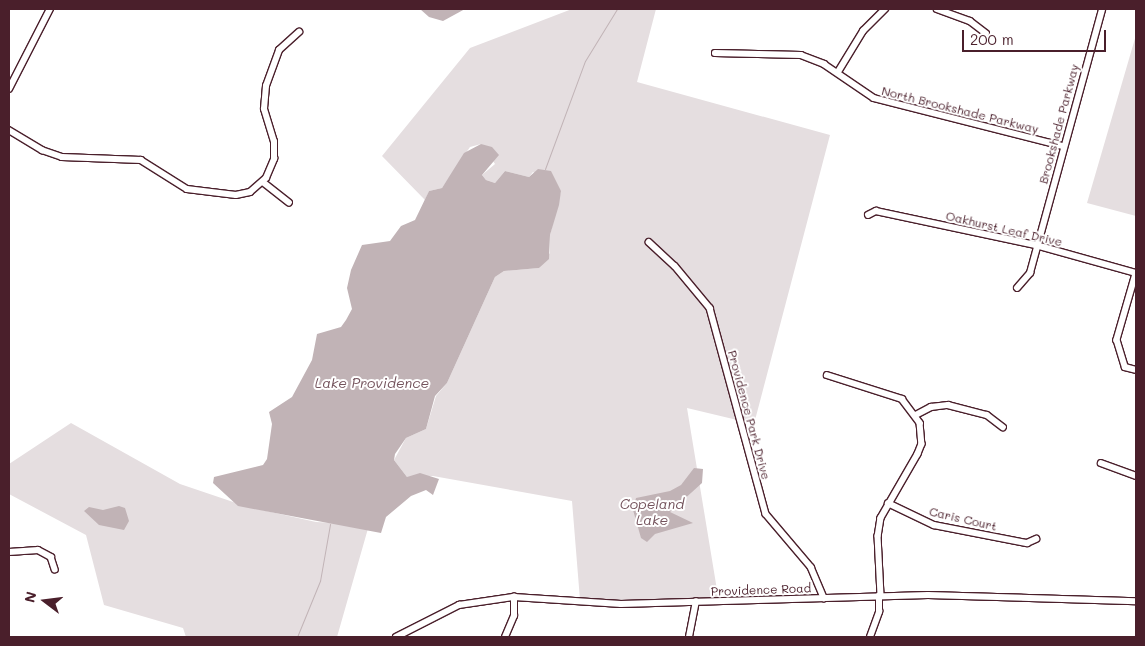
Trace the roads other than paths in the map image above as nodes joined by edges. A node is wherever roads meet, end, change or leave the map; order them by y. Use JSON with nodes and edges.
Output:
{"nodes":[{"id":1,"x":50,"y":9,"type":"edge"},
{"id":2,"x":885,"y":9,"type":"edge"},
{"id":3,"x":937,"y":9,"type":"edge"},
{"id":4,"x":1102,"y":9,"type":"edge"},
{"id":5,"x":299,"y":32,"type":"dead end"},
{"id":6,"x":986,"y":34,"type":"dead end"},
{"id":7,"x":715,"y":53,"type":"dead end"},
{"id":8,"x":838,"y":72,"type":"junction"},
{"id":9,"x":9,"y":90,"type":"edge"},
{"id":10,"x":9,"y":130,"type":"edge"},
{"id":11,"x":1063,"y":146,"type":"junction"},
{"id":12,"x":263,"y":182,"type":"junction"},
{"id":13,"x":290,"y":202,"type":"dead end"},
{"id":14,"x":868,"y":215,"type":"dead end"},
{"id":15,"x":648,"y":242,"type":"dead end"},
{"id":16,"x":1036,"y":244,"type":"junction"},
{"id":17,"x":1136,"y":273,"type":"edge"},
{"id":18,"x":1017,"y":288,"type":"dead end"},
{"id":19,"x":1136,"y":370,"type":"edge"},
{"id":20,"x":826,"y":375,"type":"dead end"},
{"id":21,"x":916,"y":415,"type":"junction"},
{"id":22,"x":1003,"y":427,"type":"dead end"},
{"id":23,"x":1101,"y":462,"type":"dead end"},
{"id":24,"x":1136,"y":476,"type":"edge"},
{"id":25,"x":888,"y":503,"type":"junction"},
{"id":26,"x":1036,"y":539,"type":"dead end"},
{"id":27,"x":9,"y":552,"type":"edge"},
{"id":28,"x":55,"y":569,"type":"dead end"},
{"id":29,"x":514,"y":596,"type":"junction"},
{"id":30,"x":880,"y":596,"type":"junction"},
{"id":31,"x":824,"y":598,"type":"junction"},
{"id":32,"x":1136,"y":601,"type":"edge"},
{"id":33,"x":696,"y":602,"type":"junction"},
{"id":34,"x":396,"y":637,"type":"edge"},
{"id":35,"x":505,"y":637,"type":"edge"},
{"id":36,"x":689,"y":637,"type":"edge"},
{"id":37,"x":870,"y":637,"type":"edge"}],
"edges":[{"from":1,"to":9,"type":"street"},
{"from":2,"to":8,"type":"street"},
{"from":3,"to":6,"type":"street"},
{"from":4,"to":11,"type":"street","name":"Brookshade Parkway"},
{"from":5,"to":12,"type":"street"},
{"from":7,"to":8,"type":"street","name":"North Brookshade Parkway"},
{"from":8,"to":11,"type":"street","name":"North Brookshade Parkway"},
{"from":10,"to":12,"type":"street"},
{"from":11,"to":16,"type":"street","name":"Brookshade Parkway"},
{"from":12,"to":13,"type":"street"},
{"from":14,"to":16,"type":"street","name":"Oakhurst Leaf Drive"},
{"from":15,"to":31,"type":"street","name":"Providence Park Drive"},
{"from":16,"to":17,"type":"street","name":"Oakhurst Leaf Drive"},
{"from":16,"to":18,"type":"street","name":"Brookshade Parkway"},
{"from":17,"to":19,"type":"street"},
{"from":20,"to":21,"type":"street"},
{"from":21,"to":22,"type":"street"},
{"from":21,"to":25,"type":"street"},
{"from":23,"to":24,"type":"street"},
{"from":25,"to":26,"type":"street","name":"Caris Court"},
{"from":25,"to":30,"type":"street"},
{"from":27,"to":28,"type":"street"},
{"from":29,"to":33,"type":"street","name":"Providence Road"},
{"from":29,"to":34,"type":"street","name":"Providence Road"},
{"from":29,"to":35,"type":"street"},
{"from":30,"to":31,"type":"street","name":"Providence Road"},
{"from":30,"to":32,"type":"street","name":"Providence Road"},
{"from":30,"to":37,"type":"street"},
{"from":31,"to":33,"type":"street","name":"Providence Road"},
{"from":33,"to":36,"type":"street"}]}
